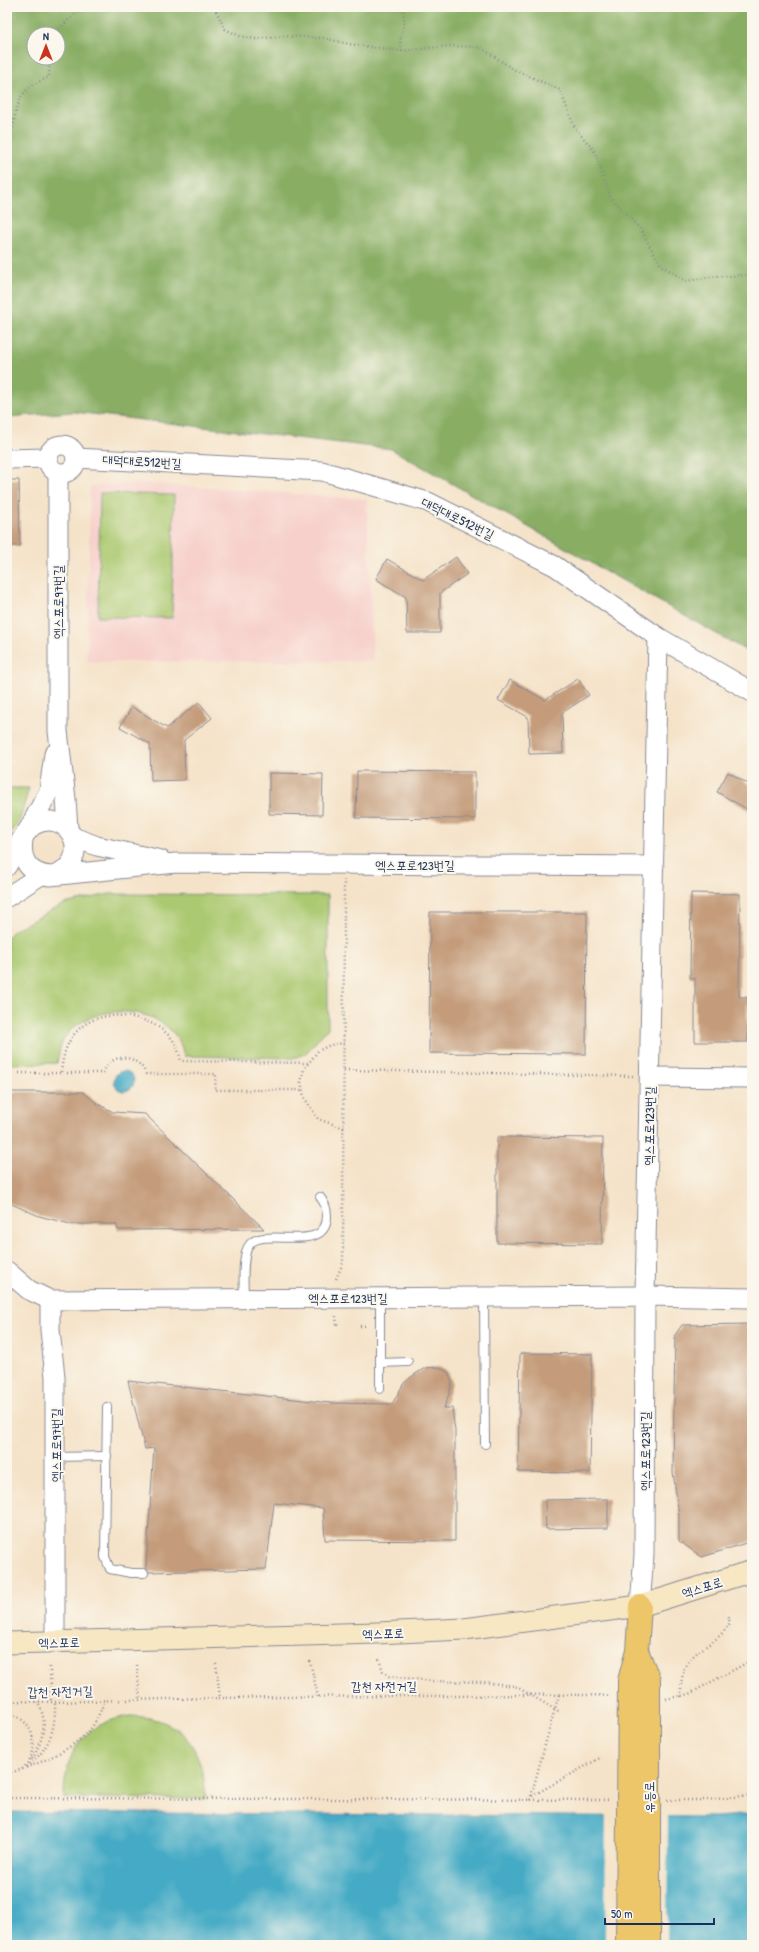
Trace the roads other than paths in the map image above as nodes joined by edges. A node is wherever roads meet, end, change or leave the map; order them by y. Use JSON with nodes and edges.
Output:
{"nodes":[{"id":1,"x":7,"y":460,"type":"edge"},
{"id":2,"x":52,"y":466,"type":"junction"},
{"id":3,"x":658,"y":637,"type":"junction"},
{"id":4,"x":752,"y":692,"type":"edge"},
{"id":5,"x":58,"y":731,"type":"junction"},
{"id":6,"x":70,"y":833,"type":"junction"},
{"id":7,"x":25,"y":836,"type":"junction"},
{"id":8,"x":176,"y":863,"type":"junction"},
{"id":9,"x":7,"y":866,"type":"edge"},
{"id":10,"x":654,"y":866,"type":"junction"},
{"id":11,"x":50,"y":874,"type":"junction"},
{"id":12,"x":7,"y":897,"type":"edge"},
{"id":13,"x":650,"y":1077,"type":"junction"},
{"id":14,"x":752,"y":1078,"type":"edge"},
{"id":15,"x":320,"y":1197,"type":"dead end"},
{"id":16,"x":7,"y":1271,"type":"edge"},
{"id":17,"x":646,"y":1296,"type":"junction"},
{"id":18,"x":484,"y":1297,"type":"junction"},
{"id":19,"x":380,"y":1298,"type":"junction"},
{"id":20,"x":752,"y":1298,"type":"edge"},
{"id":21,"x":244,"y":1299,"type":"junction"},
{"id":22,"x":50,"y":1300,"type":"junction"},
{"id":23,"x":408,"y":1362,"type":"dead end"},
{"id":24,"x":380,"y":1363,"type":"junction"},
{"id":25,"x":380,"y":1389,"type":"dead end"},
{"id":26,"x":107,"y":1407,"type":"dead end"},
{"id":27,"x":485,"y":1444,"type":"dead end"},
{"id":28,"x":107,"y":1456,"type":"junction"},
{"id":29,"x":56,"y":1457,"type":"junction"},
{"id":30,"x":752,"y":1571,"type":"edge"},
{"id":31,"x":144,"y":1573,"type":"dead end"},
{"id":32,"x":640,"y":1606,"type":"junction"},
{"id":33,"x":55,"y":1642,"type":"junction"},
{"id":34,"x":7,"y":1643,"type":"edge"},
{"id":35,"x":637,"y":1651,"type":"junction"},
{"id":36,"x":627,"y":1945,"type":"edge"},
{"id":37,"x":649,"y":1945,"type":"edge"}],
"edges":[{"from":1,"to":2,"type":"street"},
{"from":2,"to":3,"type":"street","name":"대덕대로512번길"},
{"from":2,"to":5,"type":"street","name":"엑스포로97번길"},
{"from":3,"to":4,"type":"street","name":"대덕대로512번길"},
{"from":3,"to":10,"type":"street","name":"엑스포로123번길"},
{"from":5,"to":6,"type":"street"},
{"from":5,"to":7,"type":"street"},
{"from":6,"to":7,"type":"street"},
{"from":6,"to":8,"type":"street"},
{"from":6,"to":11,"type":"street"},
{"from":7,"to":9,"type":"street"},
{"from":7,"to":11,"type":"street"},
{"from":8,"to":10,"type":"street","name":"엑스포로123번길"},
{"from":8,"to":11,"type":"street"},
{"from":10,"to":13,"type":"street","name":"엑스포로123번길"},
{"from":11,"to":12,"type":"street"},
{"from":13,"to":14,"type":"street","name":"엑스포로123번길"},
{"from":13,"to":17,"type":"street","name":"엑스포로123번길"},
{"from":15,"to":21,"type":"lane"},
{"from":16,"to":22,"type":"street"},
{"from":17,"to":18,"type":"street","name":"엑스포로123번길"},
{"from":17,"to":20,"type":"street","name":"엑스포로123번길"},
{"from":17,"to":32,"type":"street","name":"엑스포로123번길"},
{"from":18,"to":19,"type":"street","name":"엑스포로123번길"},
{"from":18,"to":27,"type":"lane"},
{"from":19,"to":21,"type":"street","name":"엑스포로123번길"},
{"from":19,"to":24,"type":"lane"},
{"from":21,"to":22,"type":"street","name":"엑스포로123번길"},
{"from":22,"to":29,"type":"street","name":"엑스포로97번길"},
{"from":23,"to":24,"type":"lane"},
{"from":24,"to":25,"type":"lane"},
{"from":26,"to":28,"type":"lane"},
{"from":28,"to":29,"type":"lane"},
{"from":28,"to":31,"type":"lane"},
{"from":29,"to":33,"type":"street","name":"엑스포로97번길"},
{"from":30,"to":32,"type":"main road","name":"엑스포로"},
{"from":32,"to":33,"type":"main road","name":"엑스포로"},
{"from":32,"to":35,"type":"main road","name":"유등로"},
{"from":33,"to":34,"type":"main road","name":"엑스포로"},
{"from":35,"to":36,"type":"main road","name":"유등로","bridge":true},
{"from":35,"to":37,"type":"main road","name":"유등로","bridge":true}]}
